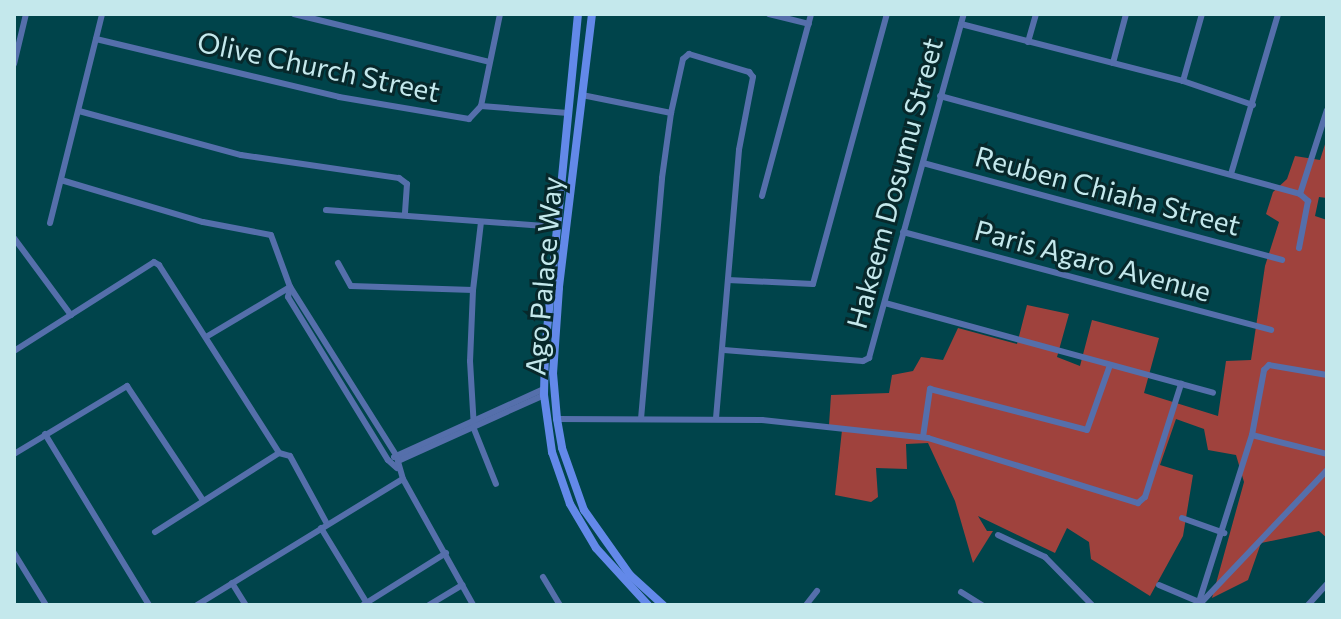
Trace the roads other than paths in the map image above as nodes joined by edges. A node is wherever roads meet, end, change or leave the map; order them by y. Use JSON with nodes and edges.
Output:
{"nodes":[{"id":1,"x":26,"y":14,"type":"edge"},
{"id":2,"x":102,"y":14,"type":"edge"},
{"id":3,"x":294,"y":14,"type":"edge"},
{"id":4,"x":500,"y":14,"type":"edge"},
{"id":5,"x":592,"y":14,"type":"edge"},
{"id":6,"x":769,"y":14,"type":"edge"},
{"id":7,"x":811,"y":14,"type":"edge"},
{"id":8,"x":887,"y":14,"type":"edge"},
{"id":9,"x":964,"y":14,"type":"edge"},
{"id":10,"x":1036,"y":14,"type":"edge"},
{"id":11,"x":1126,"y":14,"type":"edge"},
{"id":12,"x":1202,"y":14,"type":"edge"},
{"id":13,"x":1278,"y":14,"type":"edge"},
{"id":14,"x":577,"y":17,"type":"edge"},
{"id":15,"x":809,"y":24,"type":"junction"},
{"id":16,"x":961,"y":24,"type":"junction"},
{"id":17,"x":590,"y":26,"type":"junction"},
{"id":18,"x":575,"y":33,"type":"junction"},
{"id":19,"x":589,"y":38,"type":"junction"},
{"id":20,"x":96,"y":39,"type":"junction"},
{"id":21,"x":1028,"y":42,"type":"junction"},
{"id":22,"x":489,"y":62,"type":"junction"},
{"id":23,"x":1113,"y":63,"type":"junction"},
{"id":24,"x":14,"y":64,"type":"edge"},
{"id":25,"x":1183,"y":81,"type":"junction"},
{"id":26,"x":582,"y":95,"type":"junction"},
{"id":27,"x":940,"y":96,"type":"junction"},
{"id":28,"x":1253,"y":105,"type":"junction"},
{"id":29,"x":481,"y":106,"type":"junction"},
{"id":30,"x":1327,"y":110,"type":"edge"},
{"id":31,"x":79,"y":111,"type":"junction"},
{"id":32,"x":568,"y":113,"type":"junction"},
{"id":33,"x":671,"y":113,"type":"junction"},
{"id":34,"x":923,"y":163,"type":"junction"},
{"id":35,"x":1231,"y":174,"type":"junction"},
{"id":36,"x":61,"y":180,"type":"junction"},
{"id":37,"x":1300,"y":194,"type":"junction"},
{"id":38,"x":762,"y":196,"type":"dead end"},
{"id":39,"x":326,"y":210,"type":"dead end"},
{"id":40,"x":405,"y":215,"type":"junction"},
{"id":41,"x":481,"y":222,"type":"junction"},
{"id":42,"x":50,"y":223,"type":"dead end"},
{"id":43,"x":557,"y":227,"type":"junction"},
{"id":44,"x":903,"y":232,"type":"junction"},
{"id":45,"x":14,"y":238,"type":"edge"},
{"id":46,"x":1299,"y":248,"type":"dead end"},
{"id":47,"x":1282,"y":260,"type":"dead end"},
{"id":48,"x":338,"y":263,"type":"dead end"},
{"id":49,"x":728,"y":280,"type":"junction"},
{"id":50,"x":290,"y":287,"type":"junction"},
{"id":51,"x":473,"y":290,"type":"junction"},
{"id":52,"x":885,"y":303,"type":"junction"},
{"id":53,"x":71,"y":315,"type":"junction"},
{"id":54,"x":1271,"y":330,"type":"dead end"},
{"id":55,"x":206,"y":337,"type":"junction"},
{"id":56,"x":724,"y":350,"type":"junction"},
{"id":57,"x":14,"y":351,"type":"edge"},
{"id":58,"x":1110,"y":365,"type":"junction"},
{"id":59,"x":1327,"y":375,"type":"edge"},
{"id":60,"x":1181,"y":384,"type":"junction"},
{"id":61,"x":544,"y":392,"type":"junction"},
{"id":62,"x":1213,"y":393,"type":"dead end"},
{"id":63,"x":716,"y":418,"type":"junction"},
{"id":64,"x":557,"y":419,"type":"junction"},
{"id":65,"x":641,"y":419,"type":"junction"},
{"id":66,"x":474,"y":426,"type":"junction"},
{"id":67,"x":45,"y":434,"type":"junction"},
{"id":68,"x":1252,"y":435,"type":"junction"},
{"id":69,"x":923,"y":437,"type":"junction"},
{"id":70,"x":279,"y":453,"type":"junction"},
{"id":71,"x":14,"y":454,"type":"edge"},
{"id":72,"x":1327,"y":454,"type":"edge"},
{"id":73,"x":394,"y":462,"type":"junction"},
{"id":74,"x":1327,"y":470,"type":"edge"},
{"id":75,"x":403,"y":479,"type":"junction"},
{"id":76,"x":496,"y":484,"type":"dead end"},
{"id":77,"x":202,"y":499,"type":"junction"},
{"id":78,"x":1182,"y":518,"type":"dead end"},
{"id":79,"x":324,"y":526,"type":"junction"},
{"id":80,"x":155,"y":532,"type":"dead end"},
{"id":81,"x":1224,"y":533,"type":"junction"},
{"id":82,"x":998,"y":535,"type":"dead end"},
{"id":83,"x":14,"y":553,"type":"edge"},
{"id":84,"x":446,"y":553,"type":"junction"},
{"id":85,"x":543,"y":577,"type":"dead end"},
{"id":86,"x":232,"y":583,"type":"junction"},
{"id":87,"x":1327,"y":584,"type":"edge"},
{"id":88,"x":462,"y":585,"type":"junction"},
{"id":89,"x":1159,"y":585,"type":"dead end"},
{"id":90,"x":817,"y":591,"type":"dead end"},
{"id":91,"x":961,"y":592,"type":"dead end"},
{"id":92,"x":366,"y":604,"type":"edge"},
{"id":93,"x":1199,"y":604,"type":"edge"},
{"id":94,"x":46,"y":605,"type":"edge"},
{"id":95,"x":149,"y":605,"type":"edge"},
{"id":96,"x":197,"y":605,"type":"edge"},
{"id":97,"x":246,"y":605,"type":"edge"},
{"id":98,"x":429,"y":605,"type":"edge"},
{"id":99,"x":473,"y":605,"type":"edge"},
{"id":100,"x":560,"y":605,"type":"edge"},
{"id":101,"x":648,"y":605,"type":"edge"},
{"id":102,"x":663,"y":605,"type":"edge"},
{"id":103,"x":806,"y":605,"type":"edge"},
{"id":104,"x":982,"y":605,"type":"edge"},
{"id":105,"x":1092,"y":605,"type":"edge"},
{"id":106,"x":1308,"y":605,"type":"edge"}],
"edges":[{"from":1,"to":24,"type":"street"},
{"from":2,"to":20,"type":"street"},
{"from":3,"to":22,"type":"street"},
{"from":4,"to":22,"type":"street"},
{"from":5,"to":17,"type":"main road","name":"Ago Palace Way"},
{"from":6,"to":15,"type":"street"},
{"from":7,"to":15,"type":"street"},
{"from":8,"to":49,"type":"street"},
{"from":9,"to":16,"type":"street","name":"Hakeem Dosumu Street"},
{"from":10,"to":21,"type":"street"},
{"from":11,"to":23,"type":"street"},
{"from":12,"to":25,"type":"street"},
{"from":13,"to":28,"type":"street"},
{"from":14,"to":17,"type":"main road"},
{"from":14,"to":18,"type":"main road","name":"Ago Palace Way"},
{"from":15,"to":38,"type":"street"},
{"from":16,"to":21,"type":"street"},
{"from":16,"to":27,"type":"street","name":"Hakeem Dosumu Street"},
{"from":17,"to":19,"type":"main road","name":"Ago Palace Way"},
{"from":18,"to":19,"type":"main road"},
{"from":18,"to":32,"type":"main road","name":"Ago Palace Way"},
{"from":19,"to":26,"type":"main road","name":"Ago Palace Way"},
{"from":20,"to":29,"type":"street","name":"Olive Church Street"},
{"from":20,"to":31,"type":"street"},
{"from":21,"to":23,"type":"street"},
{"from":22,"to":29,"type":"street"},
{"from":23,"to":25,"type":"street"},
{"from":25,"to":28,"type":"street"},
{"from":26,"to":33,"type":"street"},
{"from":26,"to":64,"type":"main road","name":"Ago Palace Way"},
{"from":27,"to":34,"type":"street","name":"Hakeem Dosumu Street"},
{"from":27,"to":35,"type":"street"},
{"from":28,"to":35,"type":"street"},
{"from":29,"to":32,"type":"street"},
{"from":30,"to":37,"type":"street"},
{"from":31,"to":36,"type":"street"},
{"from":31,"to":40,"type":"street"},
{"from":32,"to":43,"type":"main road","name":"Ago Palace Way"},
{"from":33,"to":49,"type":"street"},
{"from":33,"to":65,"type":"street"},
{"from":34,"to":44,"type":"street","name":"Hakeem Dosumu Street"},
{"from":34,"to":47,"type":"street","name":"Reuben Chiaha Street"},
{"from":35,"to":37,"type":"street"},
{"from":36,"to":42,"type":"street"},
{"from":36,"to":50,"type":"street"},
{"from":37,"to":46,"type":"street"},
{"from":39,"to":40,"type":"street"},
{"from":40,"to":41,"type":"street"},
{"from":41,"to":43,"type":"street"},
{"from":41,"to":51,"type":"street"},
{"from":43,"to":61,"type":"main road","name":"Ago Palace Way"},
{"from":44,"to":52,"type":"street","name":"Hakeem Dosumu Street"},
{"from":44,"to":54,"type":"street","name":"Paris Agaro Avenue"},
{"from":45,"to":53,"type":"street"},
{"from":48,"to":51,"type":"street"},
{"from":49,"to":56,"type":"street"},
{"from":50,"to":55,"type":"street"},
{"from":50,"to":73,"type":"street"},
{"from":51,"to":66,"type":"street"},
{"from":52,"to":56,"type":"street","name":"Hakeem Dosumu Street"},
{"from":52,"to":58,"type":"street"},
{"from":53,"to":55,"type":"street"},
{"from":53,"to":57,"type":"street"},
{"from":55,"to":70,"type":"street"},
{"from":56,"to":63,"type":"street"},
{"from":58,"to":60,"type":"street"},
{"from":58,"to":69,"type":"street"},
{"from":59,"to":68,"type":"street"},
{"from":60,"to":62,"type":"street"},
{"from":60,"to":69,"type":"street"},
{"from":61,"to":66,"type":"street"},
{"from":61,"to":101,"type":"main road","name":"Ago Palace Way"},
{"from":63,"to":65,"type":"street"},
{"from":63,"to":69,"type":"street"},
{"from":64,"to":65,"type":"street"},
{"from":64,"to":102,"type":"main road","name":"Ago Palace Way"},
{"from":66,"to":73,"type":"street"},
{"from":66,"to":76,"type":"street"},
{"from":67,"to":71,"type":"street"},
{"from":67,"to":77,"type":"street"},
{"from":67,"to":95,"type":"street"},
{"from":68,"to":72,"type":"street"},
{"from":68,"to":81,"type":"street"},
{"from":70,"to":77,"type":"street"},
{"from":70,"to":79,"type":"street"},
{"from":73,"to":75,"type":"street"},
{"from":74,"to":93,"type":"street"},
{"from":75,"to":79,"type":"street"},
{"from":75,"to":84,"type":"street"},
{"from":77,"to":80,"type":"street"},
{"from":78,"to":81,"type":"street"},
{"from":79,"to":86,"type":"street"},
{"from":79,"to":92,"type":"street"},
{"from":81,"to":93,"type":"street"},
{"from":82,"to":105,"type":"street"},
{"from":83,"to":94,"type":"street"},
{"from":84,"to":88,"type":"street"},
{"from":84,"to":92,"type":"street"},
{"from":85,"to":100,"type":"street"},
{"from":86,"to":96,"type":"street"},
{"from":86,"to":97,"type":"street"},
{"from":87,"to":106,"type":"street"},
{"from":88,"to":98,"type":"street"},
{"from":88,"to":99,"type":"street"},
{"from":89,"to":93,"type":"street"},
{"from":90,"to":103,"type":"street"},
{"from":91,"to":104,"type":"street"}]}
